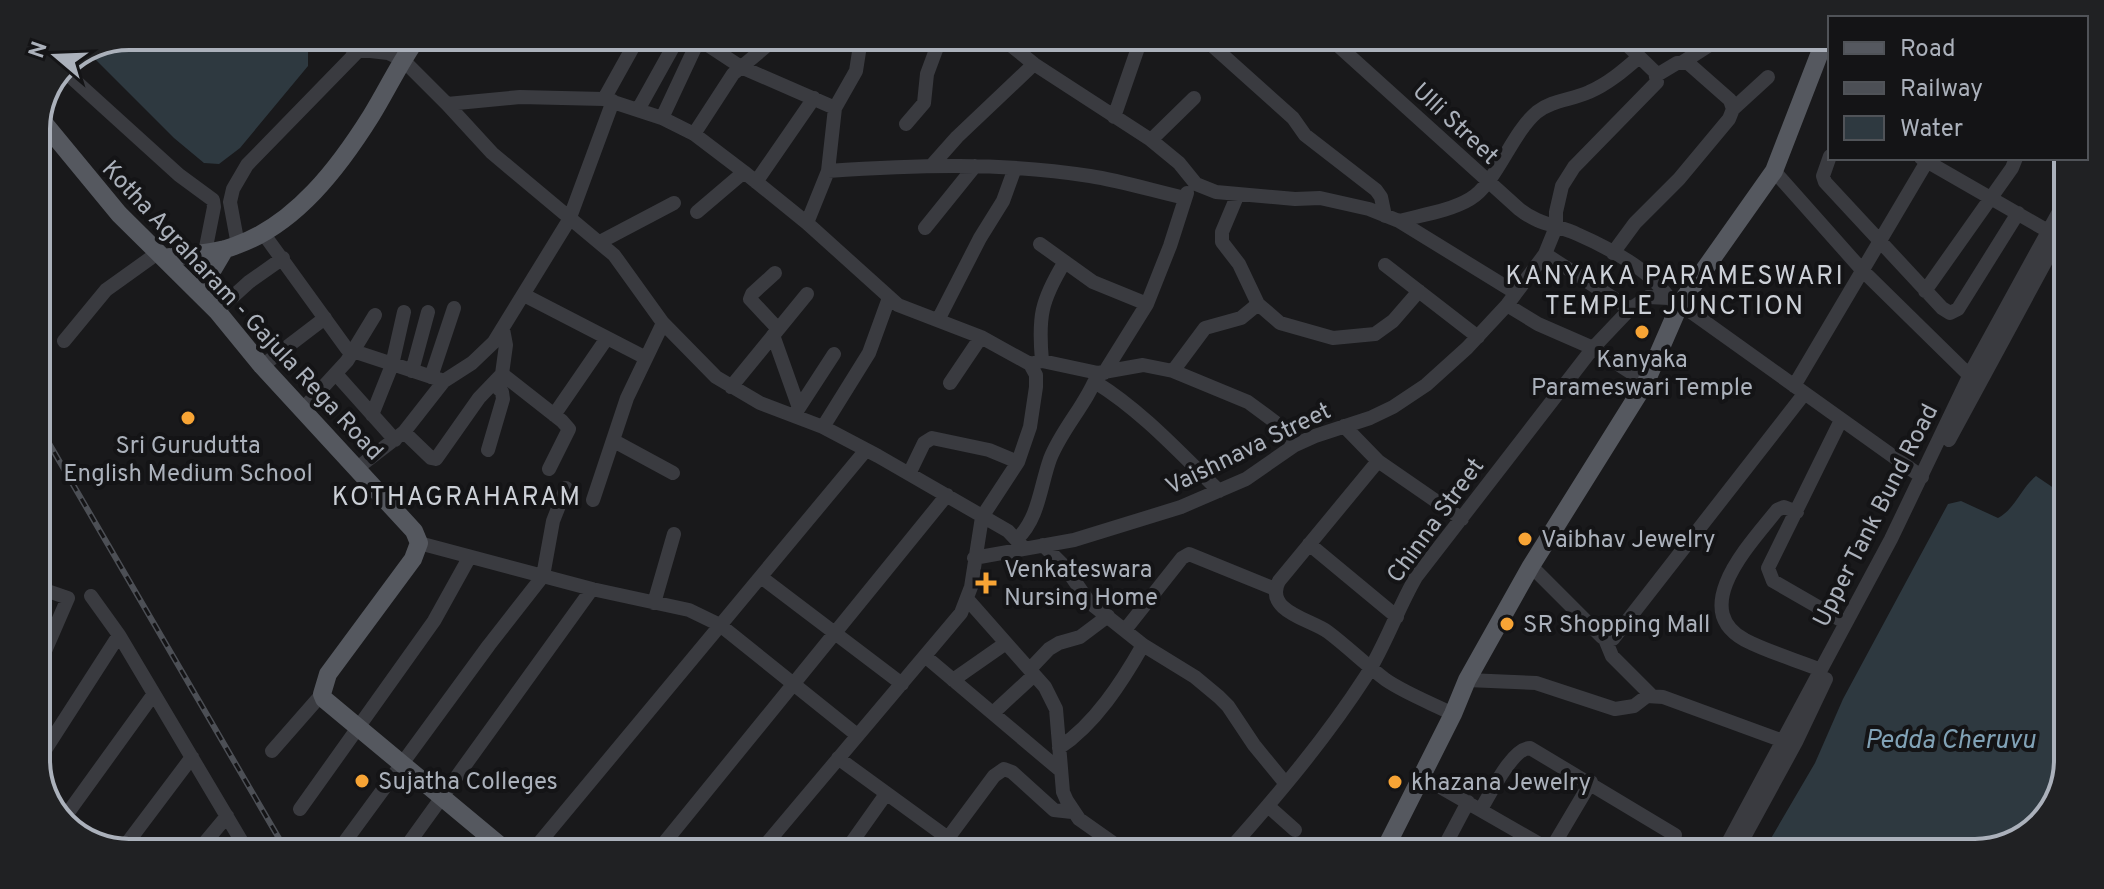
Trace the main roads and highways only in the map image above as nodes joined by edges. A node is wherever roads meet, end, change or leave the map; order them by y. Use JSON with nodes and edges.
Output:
{"nodes":[{"id":1,"x":410,"y":50,"type":"edge"},
{"id":2,"x":1821,"y":50,"type":"edge"},
{"id":3,"x":50,"y":130,"type":"edge"},
{"id":4,"x":231,"y":247,"type":"junction"},
{"id":5,"x":162,"y":255,"type":"junction"},
{"id":6,"x":199,"y":293,"type":"junction"},
{"id":7,"x":492,"y":839,"type":"edge"},
{"id":8,"x":1390,"y":839,"type":"edge"}],
"edges":[{"from":1,"to":4,"type":"main road"},
{"from":2,"to":8,"type":"main road"},
{"from":3,"to":5,"type":"main road","name":"Kotha Agraharam - Gajula Rega Road"},
{"from":4,"to":5,"type":"main road"},
{"from":4,"to":6,"type":"main road"},
{"from":5,"to":6,"type":"main road","name":"Kotha Agraharam - Gajula Rega Road"},
{"from":6,"to":7,"type":"main road","name":"Kotha Agraharam - Gajula Rega Road"}]}
